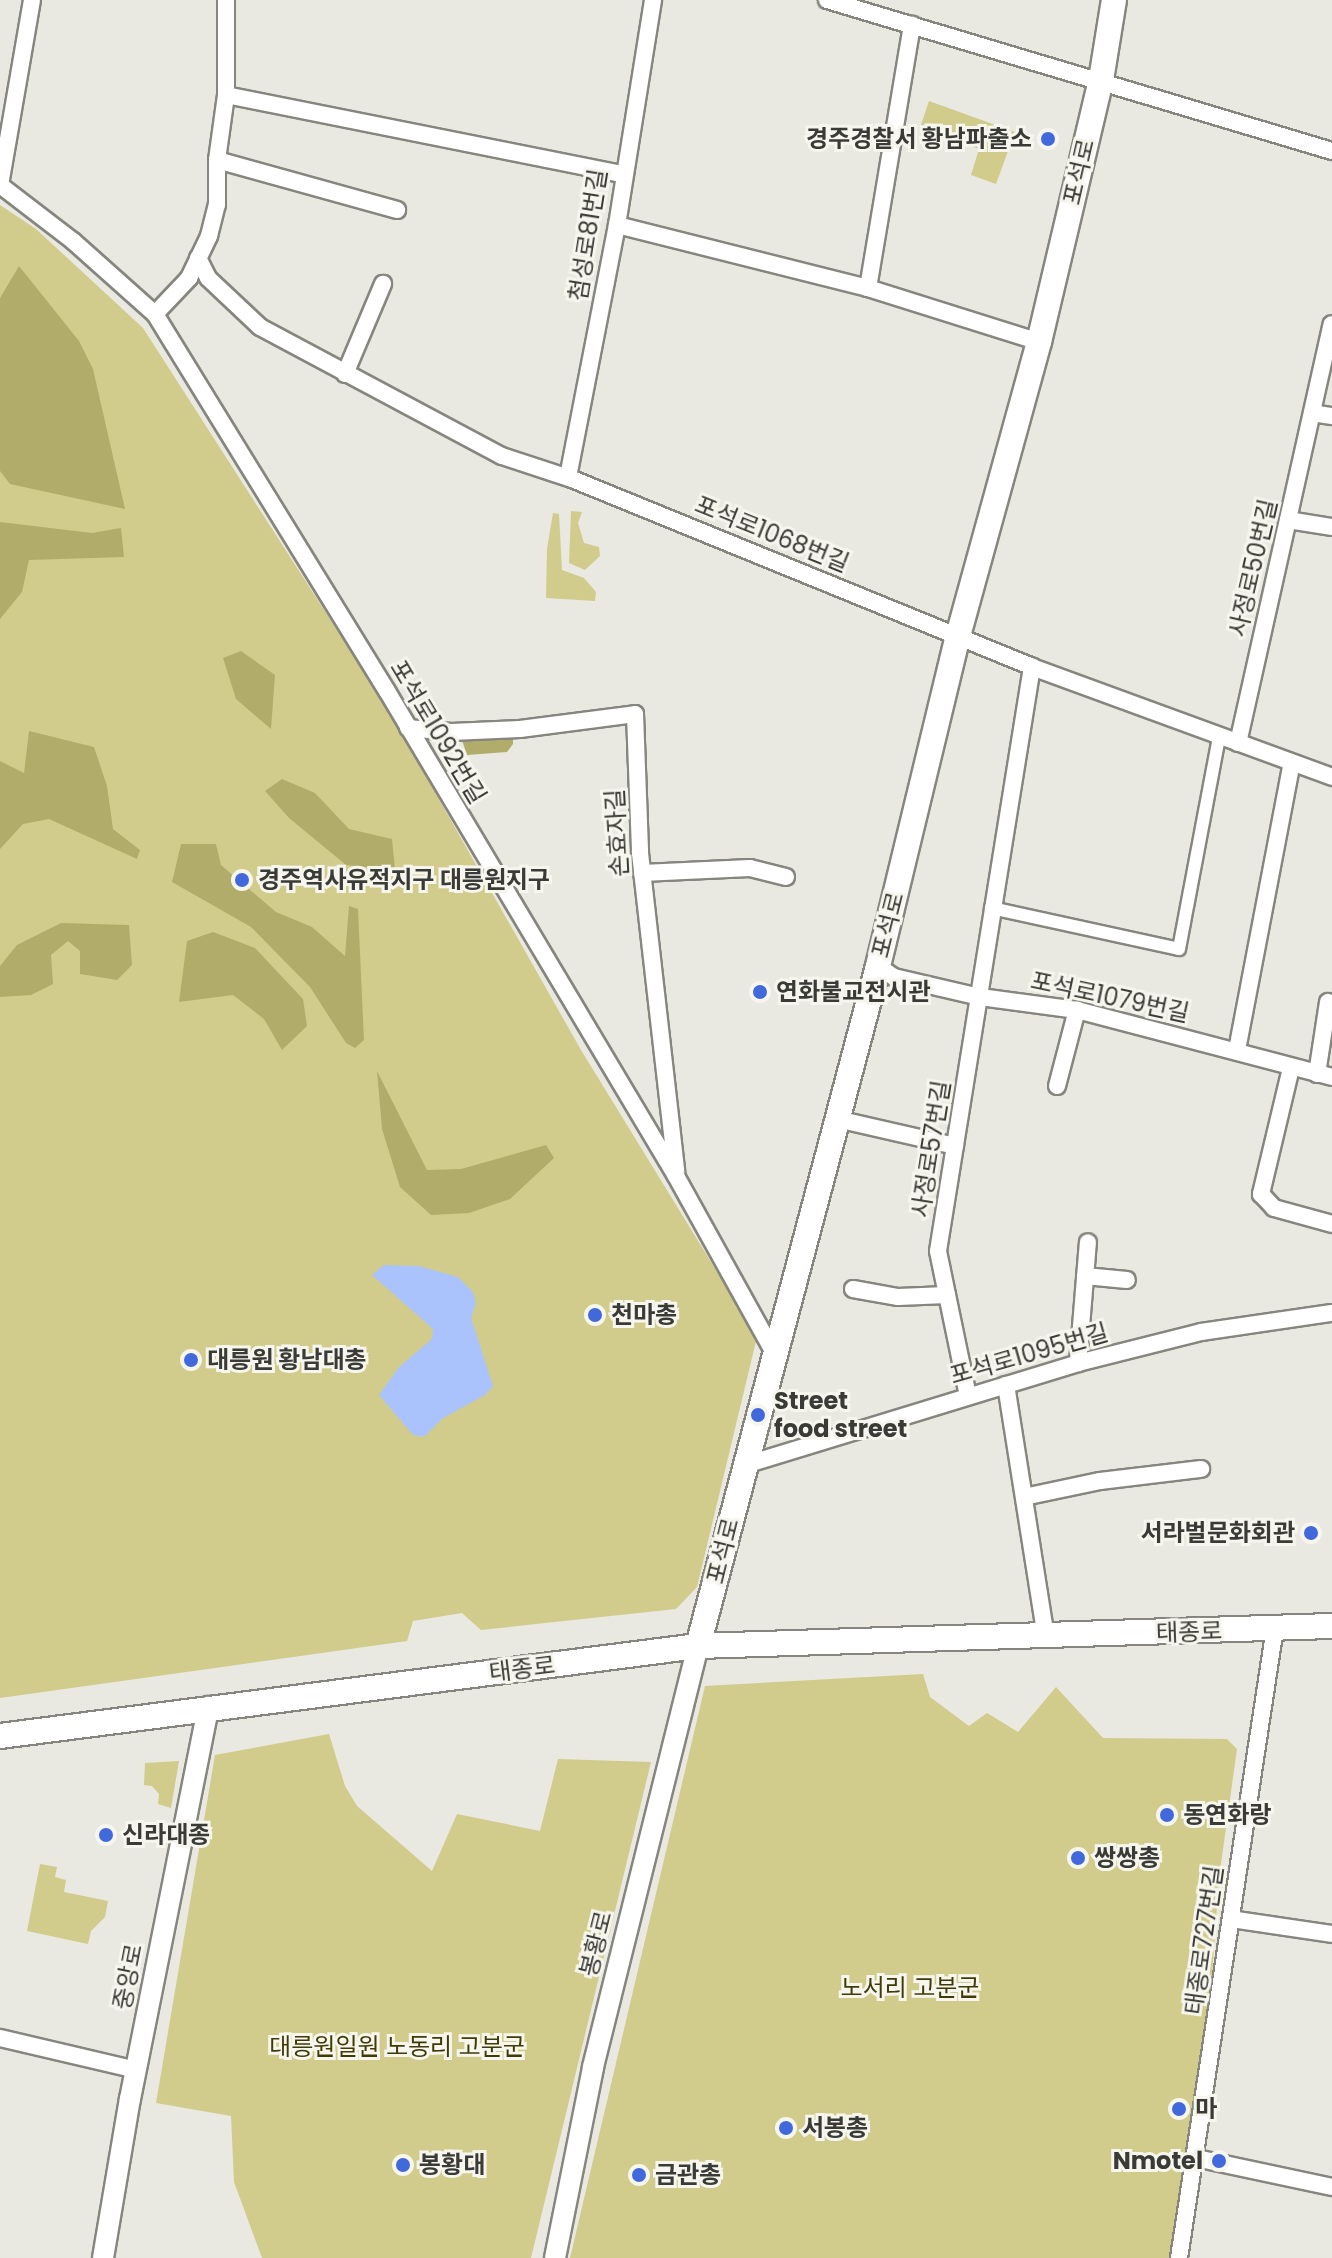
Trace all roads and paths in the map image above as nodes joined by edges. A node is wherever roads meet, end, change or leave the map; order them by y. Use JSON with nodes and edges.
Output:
{"nodes":[{"id":1,"x":32,"y":0,"type":"edge"},
{"id":2,"x":226,"y":0,"type":"edge"},
{"id":3,"x":653,"y":0,"type":"edge"},
{"id":4,"x":827,"y":0,"type":"edge"},
{"id":5,"x":1114,"y":0,"type":"edge"},
{"id":6,"x":856,"y":4,"type":"edge"},
{"id":7,"x":912,"y":25,"type":"junction"},
{"id":8,"x":1101,"y":80,"type":"junction"},
{"id":9,"x":226,"y":95,"type":"junction"},
{"id":10,"x":1332,"y":151,"type":"edge"},
{"id":11,"x":217,"y":160,"type":"junction"},
{"id":12,"x":622,"y":174,"type":"junction"},
{"id":13,"x":0,"y":185,"type":"edge"},
{"id":14,"x":397,"y":210,"type":"dead end"},
{"id":15,"x":617,"y":225,"type":"junction"},
{"id":16,"x":198,"y":258,"type":"junction"},
{"id":17,"x":383,"y":284,"type":"dead end"},
{"id":18,"x":868,"y":288,"type":"junction"},
{"id":19,"x":155,"y":314,"type":"junction"},
{"id":20,"x":1332,"y":324,"type":"edge"},
{"id":21,"x":1039,"y":342,"type":"junction"},
{"id":22,"x":345,"y":374,"type":"junction"},
{"id":23,"x":1313,"y":408,"type":"junction"},
{"id":24,"x":1332,"y":416,"type":"edge"},
{"id":25,"x":568,"y":477,"type":"junction"},
{"id":26,"x":1288,"y":520,"type":"junction"},
{"id":27,"x":1332,"y":527,"type":"edge"},
{"id":28,"x":958,"y":636,"type":"junction"},
{"id":29,"x":1032,"y":667,"type":"junction"},
{"id":30,"x":408,"y":728,"type":"junction"},
{"id":31,"x":1219,"y":737,"type":"junction"},
{"id":32,"x":1238,"y":743,"type":"junction"},
{"id":33,"x":1292,"y":763,"type":"junction"},
{"id":34,"x":1332,"y":777,"type":"edge"},
{"id":35,"x":642,"y":873,"type":"junction"},
{"id":36,"x":786,"y":877,"type":"dead end"},
{"id":37,"x":991,"y":908,"type":"junction"},
{"id":38,"x":878,"y":966,"type":"junction"},
{"id":39,"x":980,"y":997,"type":"junction"},
{"id":40,"x":1328,"y":1002,"type":"dead end"},
{"id":41,"x":1077,"y":1010,"type":"junction"},
{"id":42,"x":1237,"y":1050,"type":"junction"},
{"id":43,"x":1291,"y":1068,"type":"junction"},
{"id":44,"x":1325,"y":1075,"type":"edge"},
{"id":45,"x":1057,"y":1086,"type":"dead end"},
{"id":46,"x":837,"y":1119,"type":"junction"},
{"id":47,"x":955,"y":1146,"type":"junction"},
{"id":48,"x":676,"y":1176,"type":"junction"},
{"id":49,"x":1332,"y":1224,"type":"edge"},
{"id":50,"x":1088,"y":1242,"type":"dead end"},
{"id":51,"x":1085,"y":1276,"type":"junction"},
{"id":52,"x":1127,"y":1280,"type":"dead end"},
{"id":53,"x":853,"y":1289,"type":"dead end"},
{"id":54,"x":947,"y":1295,"type":"junction"},
{"id":55,"x":1332,"y":1313,"type":"edge"},
{"id":56,"x":774,"y":1353,"type":"junction"},
{"id":57,"x":1078,"y":1363,"type":"junction"},
{"id":58,"x":1006,"y":1385,"type":"junction"},
{"id":59,"x":968,"y":1396,"type":"junction"},
{"id":60,"x":745,"y":1465,"type":"junction"},
{"id":61,"x":1201,"y":1469,"type":"dead end"},
{"id":62,"x":1024,"y":1497,"type":"junction"},
{"id":63,"x":1332,"y":1626,"type":"edge"},
{"id":64,"x":1275,"y":1628,"type":"junction"},
{"id":65,"x":1046,"y":1637,"type":"junction"},
{"id":66,"x":698,"y":1646,"type":"junction"},
{"id":67,"x":208,"y":1707,"type":"junction"},
{"id":68,"x":0,"y":1736,"type":"edge"},
{"id":69,"x":1231,"y":1919,"type":"junction"},
{"id":70,"x":1332,"y":1934,"type":"edge"},
{"id":71,"x":0,"y":2038,"type":"edge"},
{"id":72,"x":136,"y":2070,"type":"junction"},
{"id":73,"x":1196,"y":2158,"type":"junction"},
{"id":74,"x":1332,"y":2187,"type":"edge"},
{"id":75,"x":103,"y":2258,"type":"edge"},
{"id":76,"x":555,"y":2258,"type":"edge"},
{"id":77,"x":1179,"y":2258,"type":"edge"}],
"edges":[{"from":1,"to":13,"type":"street"},
{"from":2,"to":9,"type":"street"},
{"from":3,"to":12,"type":"street","name":"첨성로81번길"},
{"from":4,"to":6,"type":"street"},
{"from":5,"to":8,"type":"main road","name":"포석로"},
{"from":6,"to":7,"type":"street"},
{"from":7,"to":8,"type":"street"},
{"from":7,"to":18,"type":"street"},
{"from":8,"to":10,"type":"street"},
{"from":8,"to":21,"type":"main road","name":"포석로"},
{"from":9,"to":11,"type":"street"},
{"from":9,"to":12,"type":"street"},
{"from":11,"to":14,"type":"street"},
{"from":11,"to":16,"type":"street"},
{"from":12,"to":15,"type":"street","name":"첨성로81번길"},
{"from":13,"to":19,"type":"street","name":"포석로1092번길"},
{"from":15,"to":18,"type":"street"},
{"from":15,"to":25,"type":"street","name":"첨성로81번길"},
{"from":16,"to":19,"type":"street"},
{"from":16,"to":22,"type":"street","name":"포석로1068번길"},
{"from":17,"to":22,"type":"street"},
{"from":18,"to":21,"type":"street"},
{"from":19,"to":30,"type":"street","name":"포석로1092번길"},
{"from":20,"to":23,"type":"street","name":"사정로50번길"},
{"from":21,"to":28,"type":"main road","name":"포석로"},
{"from":22,"to":25,"type":"street","name":"포석로1068번길"},
{"from":23,"to":24,"type":"street"},
{"from":23,"to":26,"type":"street","name":"사정로50번길"},
{"from":25,"to":28,"type":"street","name":"포석로1068번길"},
{"from":26,"to":27,"type":"street"},
{"from":26,"to":32,"type":"street","name":"사정로50번길"},
{"from":28,"to":29,"type":"street","name":"포석로1068번길"},
{"from":28,"to":38,"type":"main road","name":"포석로"},
{"from":29,"to":31,"type":"street","name":"포석로1068번길"},
{"from":29,"to":37,"type":"street","name":"사정로57번길"},
{"from":30,"to":35,"type":"street","name":"손효자길"},
{"from":30,"to":48,"type":"street","name":"포석로1092번길"},
{"from":31,"to":32,"type":"street","name":"포석로1068번길"},
{"from":31,"to":37,"type":"street"},
{"from":32,"to":33,"type":"street","name":"포석로1068번길"},
{"from":33,"to":34,"type":"street","name":"포석로1068번길"},
{"from":33,"to":42,"type":"street"},
{"from":35,"to":36,"type":"street"},
{"from":35,"to":48,"type":"street","name":"손효자길"},
{"from":37,"to":39,"type":"street","name":"사정로57번길"},
{"from":38,"to":39,"type":"street","name":"포석로1079번길"},
{"from":38,"to":46,"type":"main road","name":"포석로"},
{"from":39,"to":41,"type":"street","name":"포석로1079번길"},
{"from":39,"to":47,"type":"street","name":"사정로57번길"},
{"from":40,"to":44,"type":"street"},
{"from":41,"to":42,"type":"street","name":"포석로1079번길"},
{"from":41,"to":45,"type":"street"},
{"from":42,"to":43,"type":"street","name":"포석로1079번길"},
{"from":43,"to":44,"type":"street","name":"포석로1079번길"},
{"from":43,"to":49,"type":"street"},
{"from":46,"to":47,"type":"street"},
{"from":46,"to":56,"type":"main road","name":"포석로"},
{"from":47,"to":54,"type":"street","name":"사정로57번길"},
{"from":48,"to":56,"type":"street","name":"포석로1092번길"},
{"from":50,"to":51,"type":"street"},
{"from":51,"to":52,"type":"street"},
{"from":51,"to":57,"type":"street"},
{"from":53,"to":54,"type":"street"},
{"from":54,"to":59,"type":"street","name":"사정로57번길"},
{"from":55,"to":57,"type":"street","name":"포석로1095번길"},
{"from":56,"to":60,"type":"main road","name":"포석로"},
{"from":57,"to":58,"type":"street","name":"포석로1095번길"},
{"from":58,"to":59,"type":"street","name":"포석로1095번길"},
{"from":58,"to":62,"type":"street"},
{"from":59,"to":60,"type":"street","name":"포석로1095번길"},
{"from":60,"to":66,"type":"main road","name":"포석로"},
{"from":61,"to":62,"type":"street"},
{"from":62,"to":65,"type":"street"},
{"from":63,"to":64,"type":"main road","name":"태종로"},
{"from":64,"to":65,"type":"main road","name":"태종로"},
{"from":64,"to":69,"type":"street","name":"태종로727번길"},
{"from":65,"to":66,"type":"main road","name":"태종로"},
{"from":66,"to":67,"type":"main road","name":"태종로"},
{"from":66,"to":76,"type":"street","name":"봉황로"},
{"from":67,"to":68,"type":"main road","name":"태종로"},
{"from":67,"to":72,"type":"street","name":"중앙로"},
{"from":69,"to":70,"type":"street"},
{"from":69,"to":73,"type":"street","name":"태종로727번길"},
{"from":71,"to":72,"type":"street"},
{"from":72,"to":75,"type":"street","name":"중앙로"},
{"from":73,"to":74,"type":"street"},
{"from":73,"to":77,"type":"street","name":"태종로727번길"}]}
